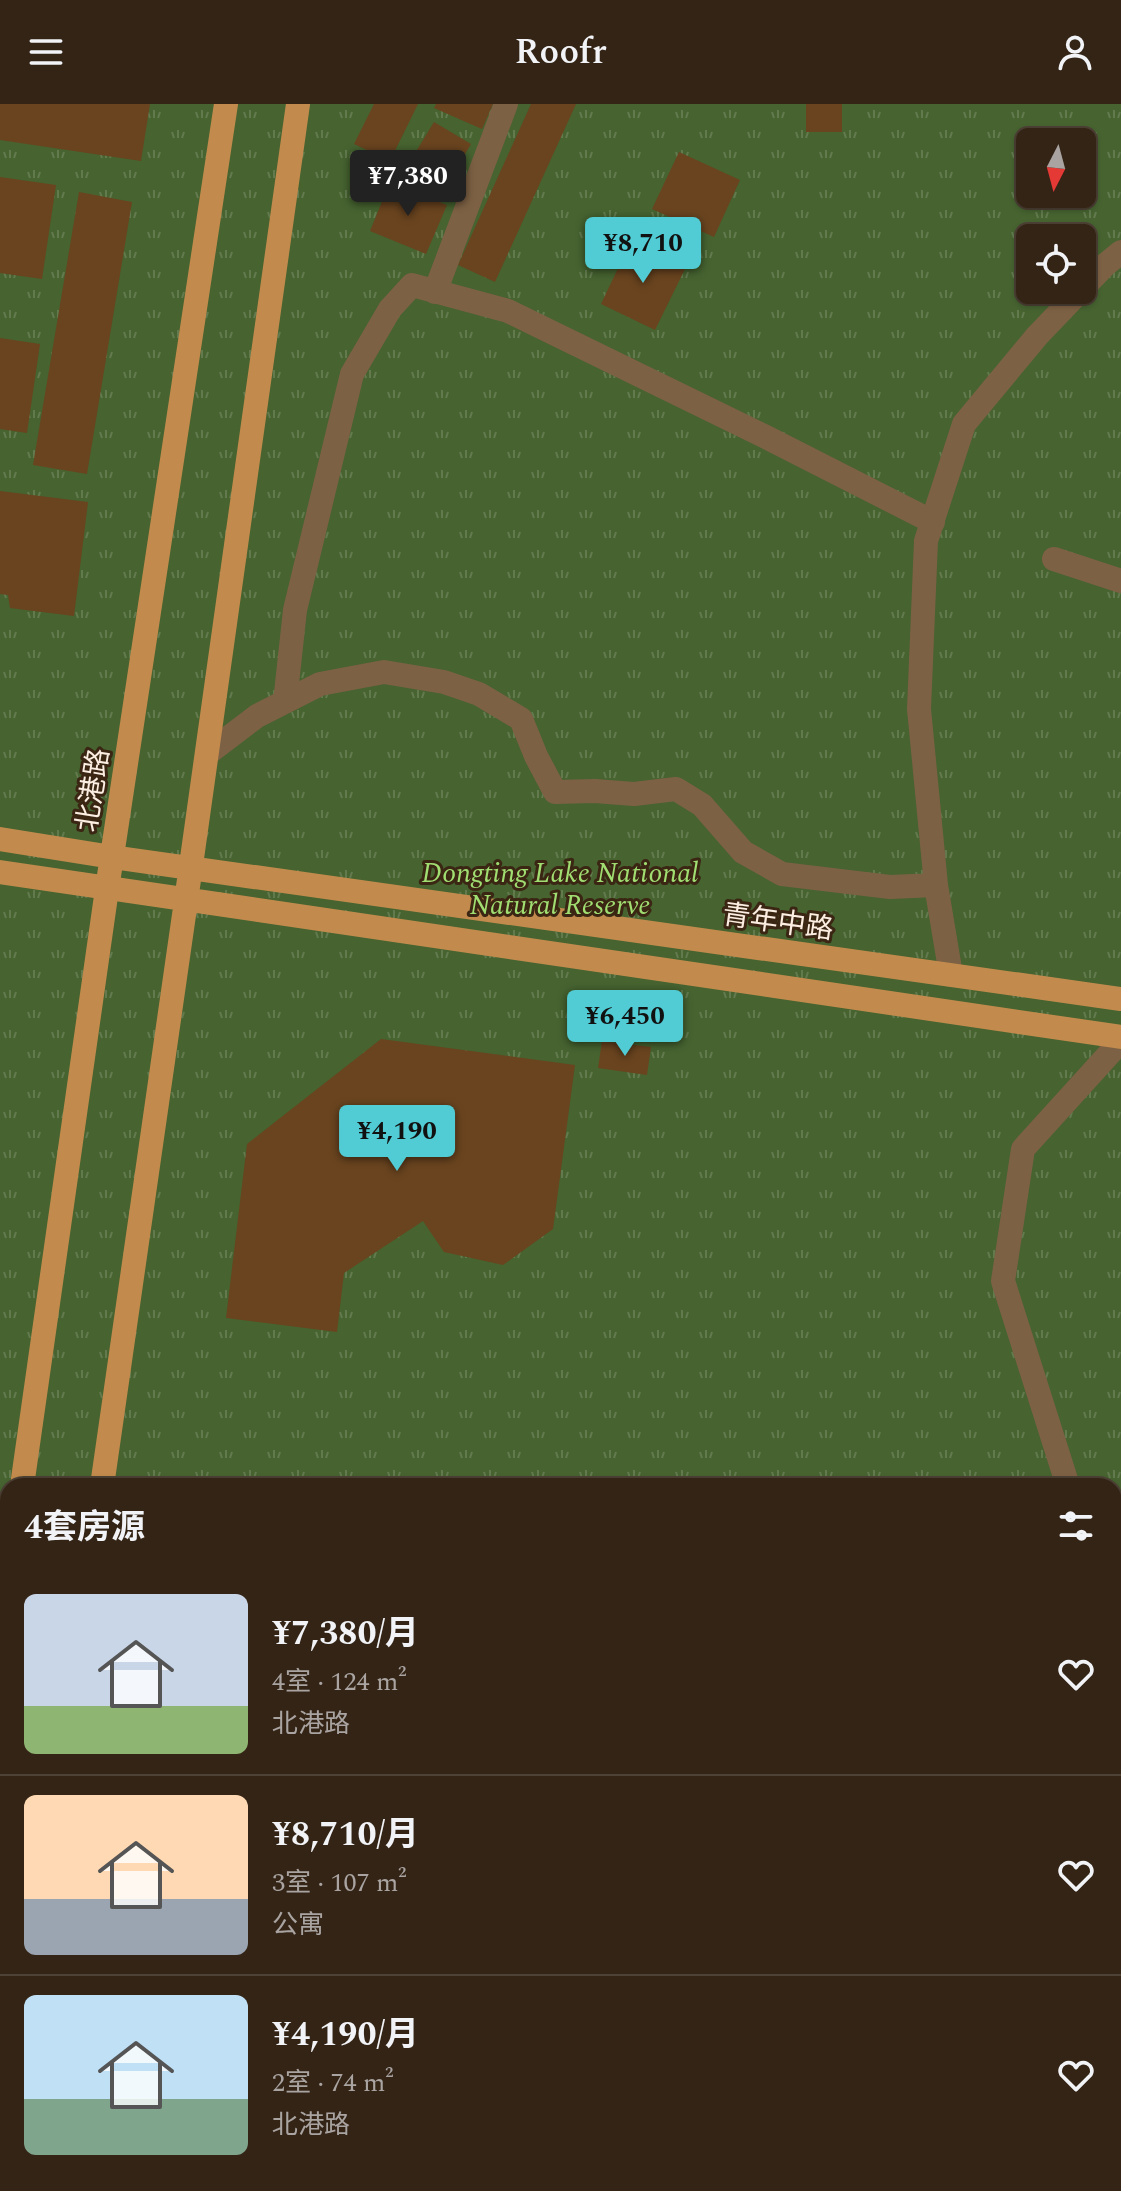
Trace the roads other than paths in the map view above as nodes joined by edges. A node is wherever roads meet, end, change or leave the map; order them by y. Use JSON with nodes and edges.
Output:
{"nodes":[{"id":1,"x":226,"y":104,"type":"edge"},
{"id":2,"x":298,"y":104,"type":"edge"},
{"id":3,"x":506,"y":104,"type":"edge"},
{"id":4,"x":1121,"y":252,"type":"edge"},
{"id":5,"x":1096,"y":276,"type":"edge"},
{"id":6,"x":435,"y":292,"type":"junction"},
{"id":7,"x":1068,"y":304,"type":"edge"},
{"id":8,"x":933,"y":522,"type":"junction"},
{"id":9,"x":1054,"y":559,"type":"dead end"},
{"id":10,"x":1121,"y":581,"type":"edge"},
{"id":11,"x":285,"y":702,"type":"junction"},
{"id":12,"x":207,"y":754,"type":"junction"},
{"id":13,"x":0,"y":839,"type":"edge"},
{"id":14,"x":112,"y":857,"type":"junction"},
{"id":15,"x":191,"y":868,"type":"junction"},
{"id":16,"x":0,"y":872,"type":"edge"},
{"id":17,"x":936,"y":885,"type":"junction"},
{"id":18,"x":107,"y":889,"type":"junction"},
{"id":19,"x":186,"y":901,"type":"junction"},
{"id":20,"x":951,"y":975,"type":"junction"},
{"id":21,"x":1121,"y":999,"type":"edge"},
{"id":22,"x":1121,"y":1039,"type":"edge"},
{"id":23,"x":23,"y":1478,"type":"edge"},
{"id":24,"x":103,"y":1478,"type":"edge"},
{"id":25,"x":1065,"y":1478,"type":"edge"}],
"edges":[{"from":1,"to":14,"type":"main road","name":"北港路"},
{"from":2,"to":12,"type":"main road"},
{"from":3,"to":6,"type":"street"},
{"from":4,"to":5,"type":"street"},
{"from":6,"to":8,"type":"street"},
{"from":6,"to":11,"type":"street"},
{"from":7,"to":8,"type":"street"},
{"from":8,"to":17,"type":"street"},
{"from":9,"to":10,"type":"street"},
{"from":11,"to":12,"type":"street"},
{"from":11,"to":17,"type":"street"},
{"from":12,"to":15,"type":"main road"},
{"from":13,"to":14,"type":"main road","name":"青年中路"},
{"from":14,"to":15,"type":"main road","name":"青年中路"},
{"from":14,"to":18,"type":"main road","name":"北港路"},
{"from":15,"to":19,"type":"main road"},
{"from":15,"to":20,"type":"main road","name":"青年中路"},
{"from":16,"to":18,"type":"main road"},
{"from":17,"to":20,"type":"street"},
{"from":18,"to":19,"type":"main road"},
{"from":18,"to":23,"type":"main road","name":"北港路"},
{"from":19,"to":22,"type":"main road"},
{"from":19,"to":24,"type":"main road"},
{"from":20,"to":21,"type":"main road","name":"青年中路"},
{"from":22,"to":25,"type":"street"}]}
